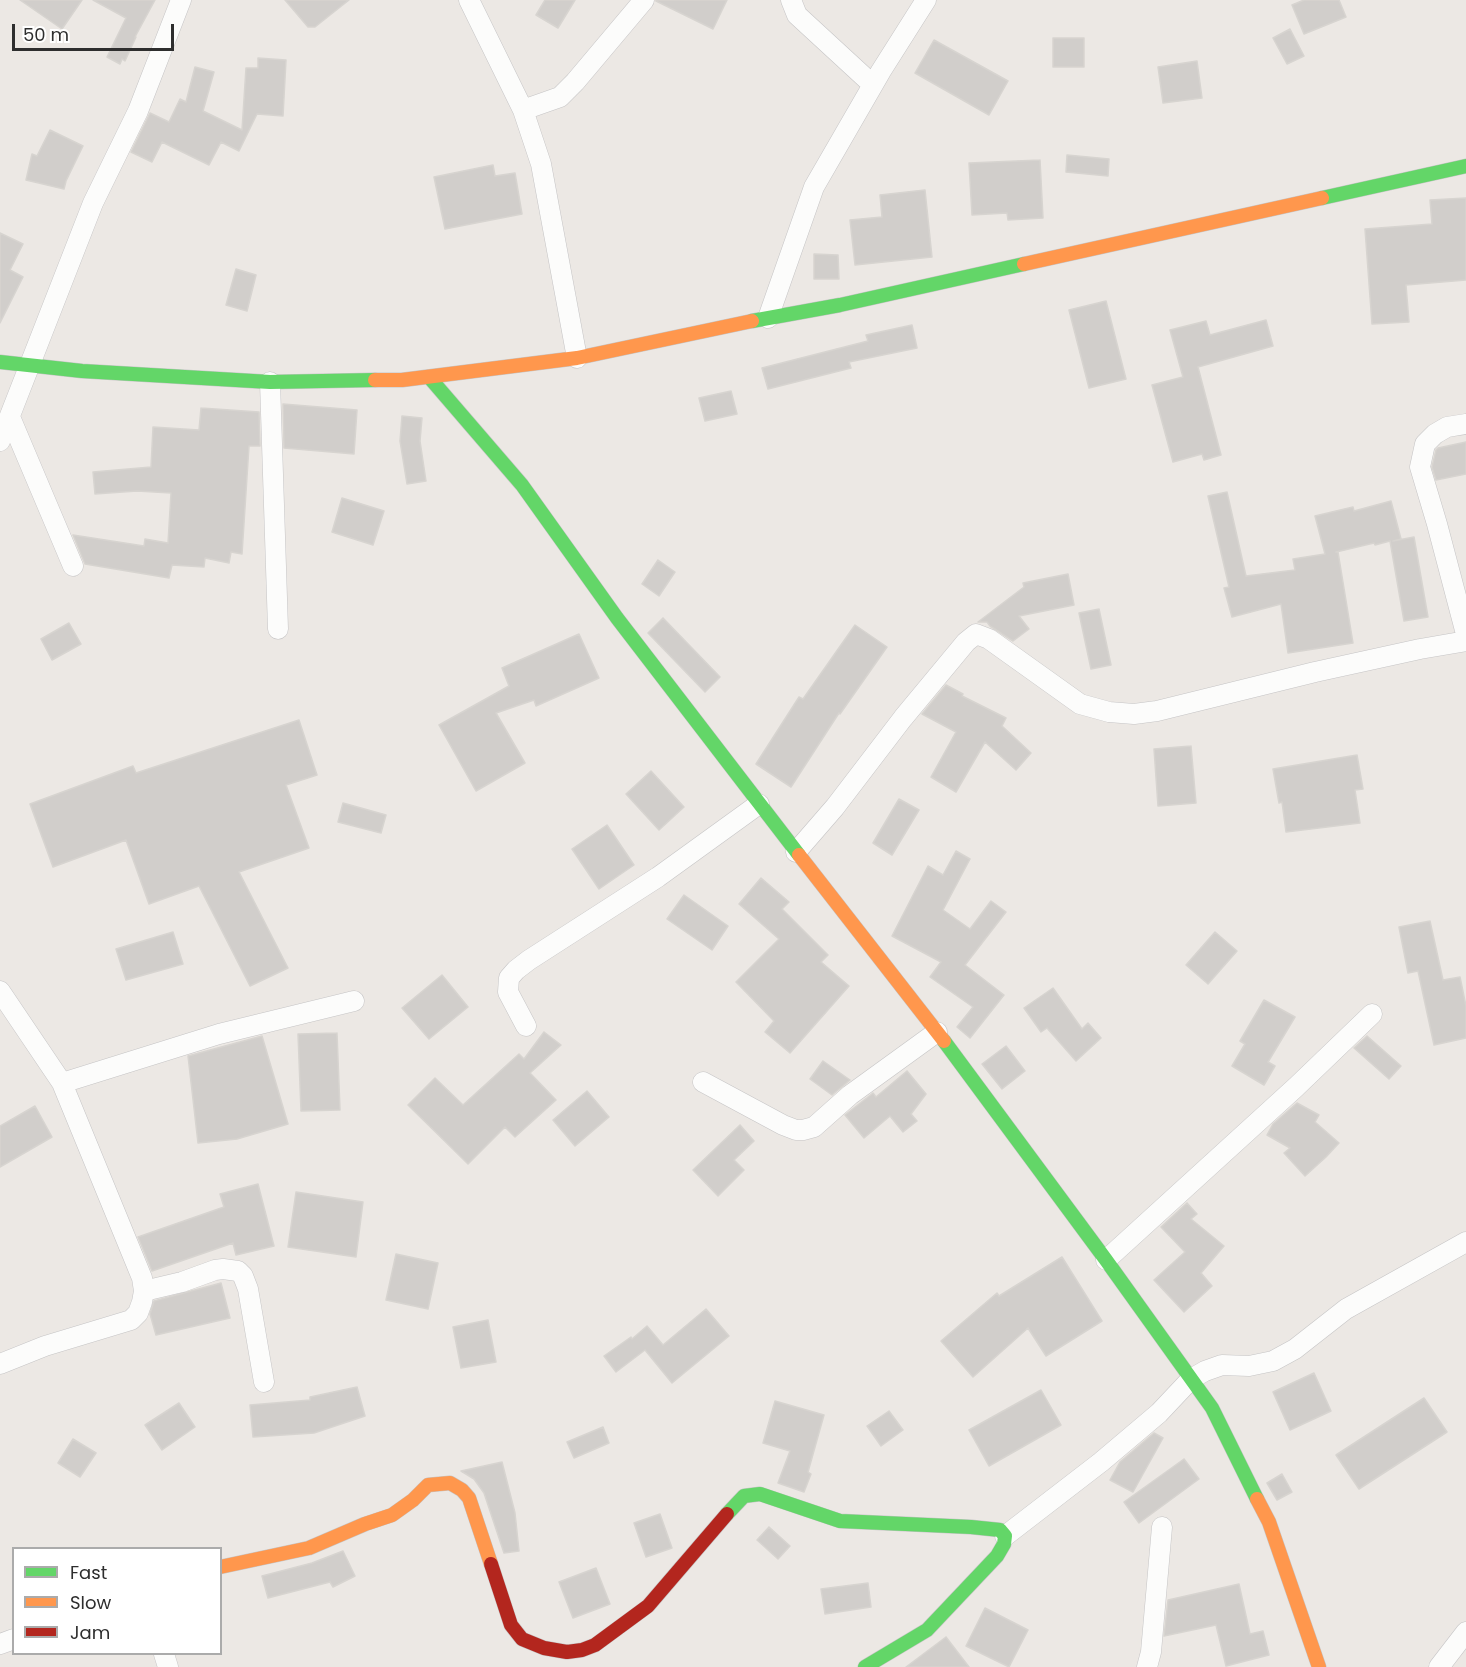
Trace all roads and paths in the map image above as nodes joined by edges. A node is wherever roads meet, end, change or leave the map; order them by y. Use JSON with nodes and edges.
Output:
{"nodes":[{"id":1,"x":181,"y":0,"type":"edge"},
{"id":2,"x":469,"y":0,"type":"edge"},
{"id":3,"x":644,"y":0,"type":"edge"},
{"id":4,"x":791,"y":0,"type":"edge"},
{"id":5,"x":926,"y":0,"type":"edge"},
{"id":6,"x":873,"y":85,"type":"junction"},
{"id":7,"x":523,"y":110,"type":"junction"},
{"id":8,"x":1466,"y":166,"type":"edge"},
{"id":9,"x":768,"y":318,"type":"junction"},
{"id":10,"x":577,"y":358,"type":"junction"},
{"id":11,"x":0,"y":362,"type":"edge"},
{"id":12,"x":30,"y":365,"type":"junction"},
{"id":13,"x":429,"y":377,"type":"junction"},
{"id":14,"x":270,"y":382,"type":"junction"},
{"id":15,"x":10,"y":417,"type":"junction"},
{"id":16,"x":1466,"y":424,"type":"edge"},
{"id":17,"x":0,"y":441,"type":"edge"},
{"id":18,"x":74,"y":566,"type":"dead end"},
{"id":19,"x":278,"y":629,"type":"dead end"},
{"id":20,"x":1466,"y":634,"type":"edge"},
{"id":21,"x":1466,"y":640,"type":"edge"},
{"id":22,"x":759,"y":804,"type":"junction"},
{"id":23,"x":796,"y":852,"type":"junction"},
{"id":24,"x":0,"y":991,"type":"edge"},
{"id":25,"x":354,"y":1001,"type":"dead end"},
{"id":26,"x":1372,"y":1014,"type":"dead end"},
{"id":27,"x":526,"y":1026,"type":"dead end"},
{"id":28,"x":937,"y":1032,"type":"junction"},
{"id":29,"x":62,"y":1083,"type":"junction"},
{"id":30,"x":703,"y":1083,"type":"dead end"},
{"id":31,"x":1466,"y":1242,"type":"edge"},
{"id":32,"x":1106,"y":1260,"type":"junction"},
{"id":33,"x":144,"y":1291,"type":"junction"},
{"id":34,"x":0,"y":1364,"type":"edge"},
{"id":35,"x":1191,"y":1379,"type":"junction"},
{"id":36,"x":264,"y":1382,"type":"dead end"},
{"id":37,"x":1162,"y":1527,"type":"dead end"},
{"id":38,"x":1005,"y":1536,"type":"junction"},
{"id":39,"x":222,"y":1568,"type":"edge"},
{"id":40,"x":1466,"y":1632,"type":"edge"},
{"id":41,"x":865,"y":1667,"type":"edge"},
{"id":42,"x":1147,"y":1667,"type":"edge"},
{"id":43,"x":1319,"y":1667,"type":"edge"},
{"id":44,"x":1439,"y":1667,"type":"edge"}],
"edges":[{"from":1,"to":12,"type":"street"},
{"from":2,"to":7,"type":"street"},
{"from":3,"to":7,"type":"street"},
{"from":4,"to":6,"type":"street"},
{"from":5,"to":6,"type":"street"},
{"from":6,"to":9,"type":"street"},
{"from":7,"to":10,"type":"street"},
{"from":8,"to":9,"type":"street"},
{"from":9,"to":10,"type":"street"},
{"from":10,"to":13,"type":"street"},
{"from":11,"to":12,"type":"street"},
{"from":12,"to":14,"type":"street"},
{"from":12,"to":15,"type":"street"},
{"from":13,"to":14,"type":"street"},
{"from":13,"to":22,"type":"street"},
{"from":14,"to":19,"type":"street"},
{"from":15,"to":17,"type":"street"},
{"from":15,"to":18,"type":"street"},
{"from":16,"to":20,"type":"street"},
{"from":21,"to":23,"type":"street"},
{"from":22,"to":23,"type":"street"},
{"from":22,"to":27,"type":"street"},
{"from":23,"to":28,"type":"street"},
{"from":24,"to":29,"type":"street"},
{"from":25,"to":29,"type":"street"},
{"from":26,"to":32,"type":"street"},
{"from":28,"to":30,"type":"street"},
{"from":28,"to":32,"type":"street"},
{"from":29,"to":33,"type":"street"},
{"from":31,"to":35,"type":"street"},
{"from":32,"to":35,"type":"street"},
{"from":33,"to":34,"type":"street"},
{"from":33,"to":36,"type":"street"},
{"from":35,"to":38,"type":"street"},
{"from":35,"to":43,"type":"street"},
{"from":37,"to":42,"type":"street"},
{"from":38,"to":39,"type":"street"},
{"from":38,"to":41,"type":"street"},
{"from":40,"to":44,"type":"street"}]}
